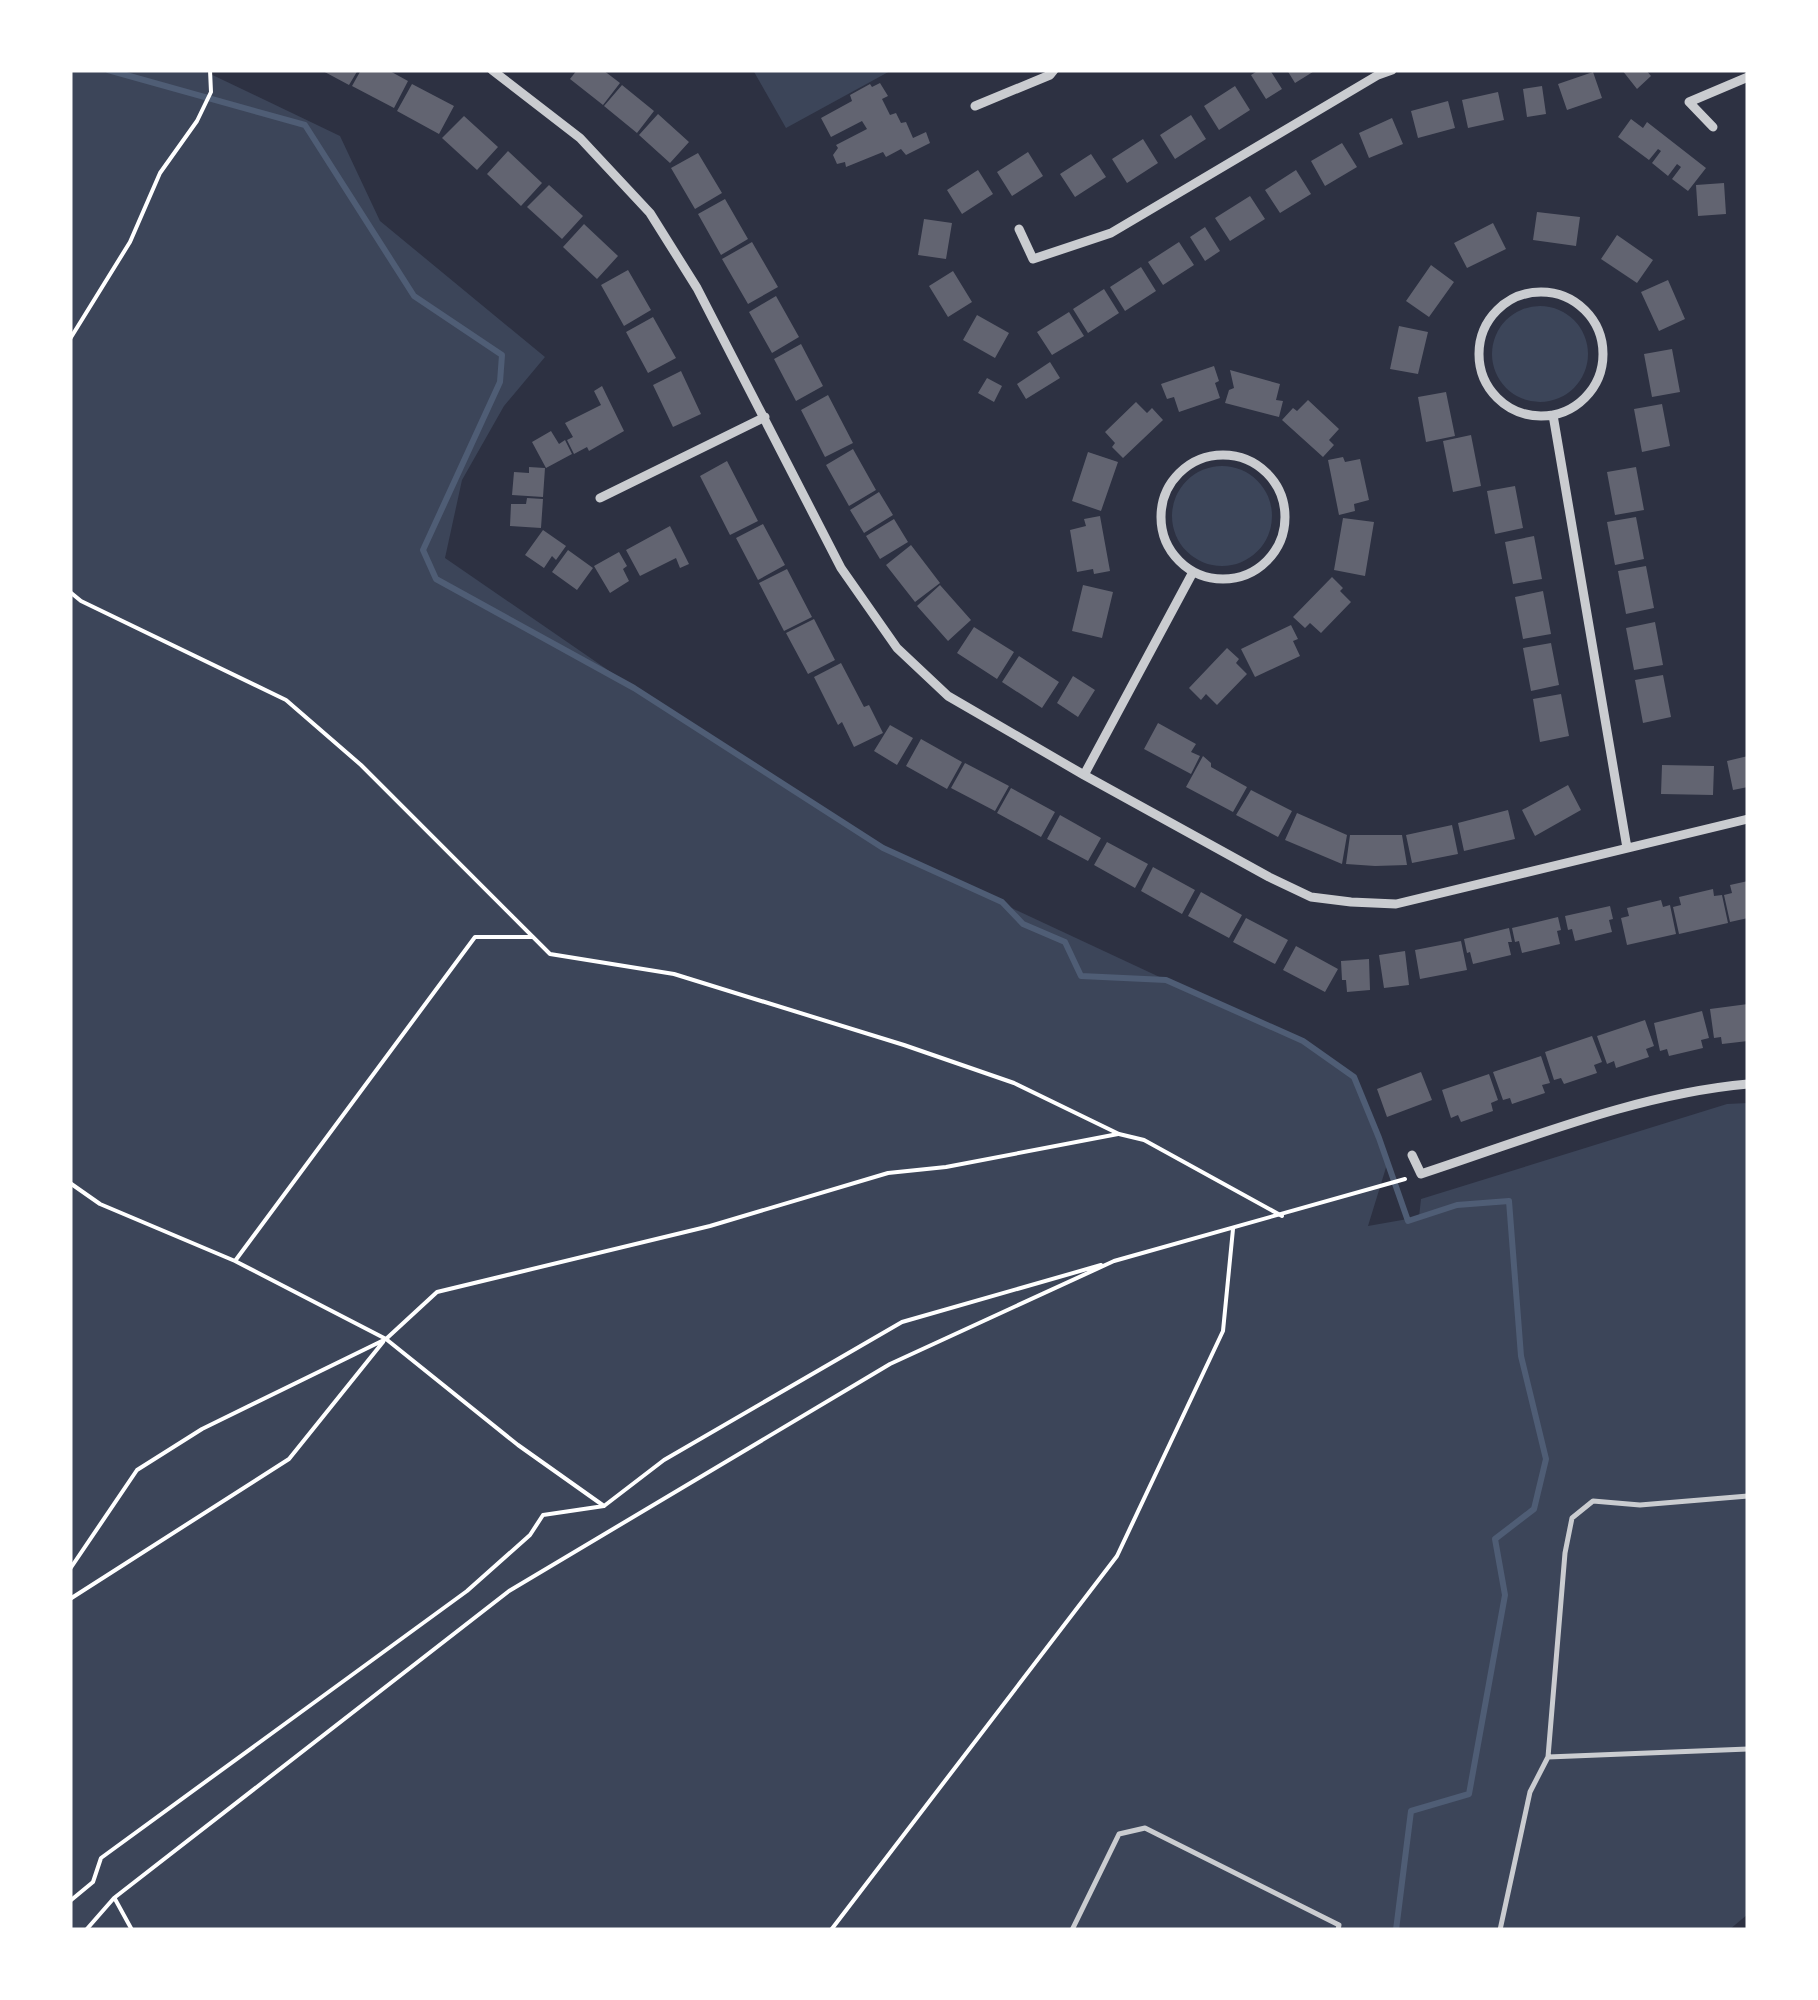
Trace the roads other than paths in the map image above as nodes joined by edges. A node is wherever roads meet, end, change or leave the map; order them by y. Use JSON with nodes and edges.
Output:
{"nodes":[{"id":1,"x":492,"y":70,"type":"edge"},
{"id":2,"x":1054,"y":70,"type":"edge"},
{"id":3,"x":1392,"y":70,"type":"edge"},
{"id":4,"x":1748,"y":77,"type":"edge"},
{"id":5,"x":975,"y":106,"type":"dead end"},
{"id":6,"x":1713,"y":127,"type":"dead end"},
{"id":7,"x":1019,"y":229,"type":"dead end"},
{"id":8,"x":1552,"y":415,"type":"junction"},
{"id":9,"x":765,"y":417,"type":"junction"},
{"id":10,"x":600,"y":498,"type":"dead end"},
{"id":11,"x":1194,"y":572,"type":"junction"},
{"id":12,"x":1084,"y":775,"type":"junction"},
{"id":13,"x":1748,"y":819,"type":"edge"},
{"id":14,"x":1627,"y":848,"type":"junction"},
{"id":15,"x":1748,"y":1084,"type":"edge"},
{"id":16,"x":1412,"y":1155,"type":"dead end"},
{"id":17,"x":1748,"y":1496,"type":"edge"},
{"id":18,"x":1748,"y":1748,"type":"edge"},
{"id":19,"x":1548,"y":1757,"type":"junction"},
{"id":20,"x":1072,"y":1930,"type":"edge"},
{"id":21,"x":1338,"y":1930,"type":"edge"},
{"id":22,"x":1500,"y":1930,"type":"edge"}],
"edges":[{"from":1,"to":9,"type":"street"},
{"from":2,"to":5,"type":"street"},
{"from":3,"to":7,"type":"street"},
{"from":4,"to":6,"type":"street"},
{"from":8,"to":8,"type":"street"},
{"from":8,"to":14,"type":"street"},
{"from":9,"to":10,"type":"street"},
{"from":9,"to":12,"type":"street"},
{"from":11,"to":11,"type":"street"},
{"from":11,"to":12,"type":"street"},
{"from":12,"to":14,"type":"street"},
{"from":13,"to":14,"type":"street"},
{"from":15,"to":16,"type":"street"},
{"from":17,"to":19,"type":"lane"},
{"from":18,"to":19,"type":"lane"},
{"from":19,"to":22,"type":"lane"},
{"from":20,"to":21,"type":"lane"}]}
